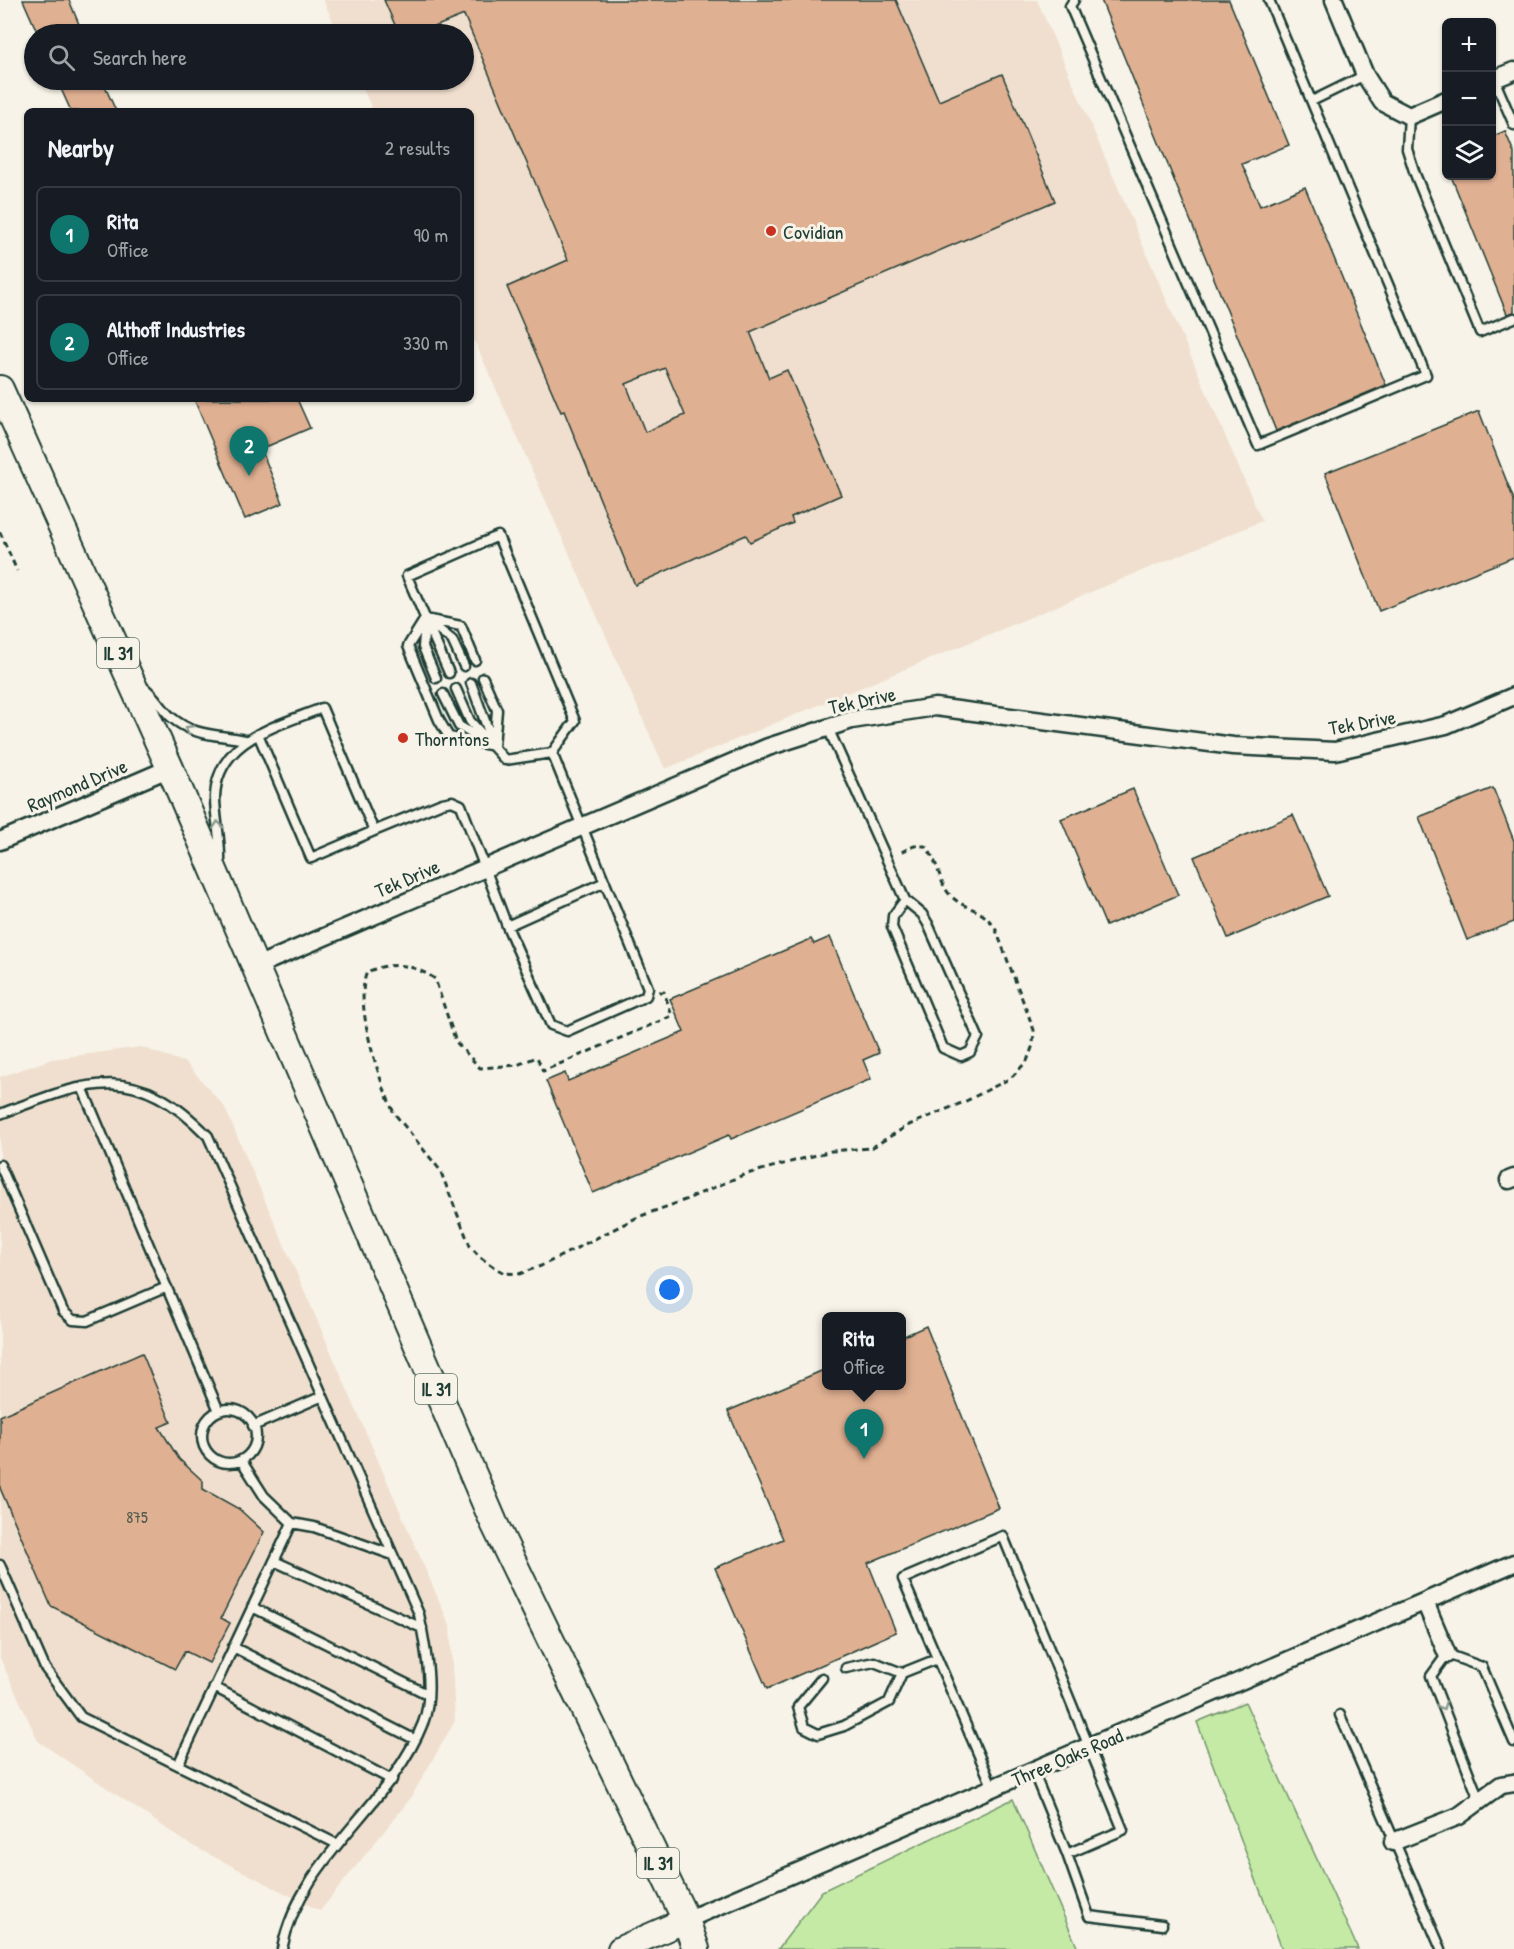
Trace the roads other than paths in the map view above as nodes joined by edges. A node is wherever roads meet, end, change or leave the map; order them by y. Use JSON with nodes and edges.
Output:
{"nodes":[{"id":1,"x":1074,"y":0,"type":"edge"},
{"id":2,"x":1269,"y":0,"type":"edge"},
{"id":3,"x":1334,"y":0,"type":"edge"},
{"id":4,"x":1514,"y":71,"type":"edge"},
{"id":5,"x":1365,"y":75,"type":"junction"},
{"id":6,"x":1496,"y":79,"type":"edge"},
{"id":7,"x":1496,"y":86,"type":"edge"},
{"id":8,"x":1312,"y":101,"type":"junction"},
{"id":9,"x":1442,"y":102,"type":"edge"},
{"id":10,"x":1409,"y":116,"type":"junction"},
{"id":11,"x":1514,"y":125,"type":"edge"},
{"id":12,"x":1514,"y":318,"type":"edge"},
{"id":13,"x":0,"y":389,"type":"edge"},
{"id":14,"x":426,"y":619,"type":"junction"},
{"id":15,"x":475,"y":660,"type":"dead end"},
{"id":16,"x":464,"y":666,"type":"dead end"},
{"id":17,"x":449,"y":673,"type":"dead end"},
{"id":18,"x":129,"y":676,"type":"junction"},
{"id":19,"x":436,"y":678,"type":"dead end"},
{"id":20,"x":483,"y":678,"type":"dead end"},
{"id":21,"x":471,"y":683,"type":"dead end"},
{"id":22,"x":456,"y":689,"type":"dead end"},
{"id":23,"x":443,"y":694,"type":"dead end"},
{"id":24,"x":1514,"y":696,"type":"edge"},
{"id":25,"x":828,"y":728,"type":"junction"},
{"id":26,"x":258,"y":734,"type":"junction"},
{"id":27,"x":245,"y":740,"type":"junction"},
{"id":28,"x":494,"y":746,"type":"junction"},
{"id":29,"x":552,"y":753,"type":"junction"},
{"id":30,"x":170,"y":768,"type":"junction"},
{"id":31,"x":582,"y":826,"type":"junction"},
{"id":32,"x":374,"y":831,"type":"junction"},
{"id":33,"x":0,"y":841,"type":"edge"},
{"id":34,"x":483,"y":868,"type":"junction"},
{"id":35,"x":605,"y":882,"type":"junction"},
{"id":36,"x":219,"y":884,"type":"junction"},
{"id":37,"x":905,"y":900,"type":"junction"},
{"id":38,"x":507,"y":926,"type":"junction"},
{"id":39,"x":254,"y":967,"type":"junction"},
{"id":40,"x":82,"y":1087,"type":"junction"},
{"id":41,"x":0,"y":1114,"type":"edge"},
{"id":42,"x":0,"y":1165,"type":"edge"},
{"id":43,"x":166,"y":1287,"type":"junction"},
{"id":44,"x":323,"y":1396,"type":"junction"},
{"id":45,"x":219,"y":1411,"type":"junction"},
{"id":46,"x":253,"y":1426,"type":"junction"},
{"id":47,"x":241,"y":1460,"type":"junction"},
{"id":48,"x":292,"y":1523,"type":"junction"},
{"id":49,"x":393,"y":1555,"type":"junction"},
{"id":50,"x":274,"y":1561,"type":"junction"},
{"id":51,"x":1514,"y":1563,"type":"edge"},
{"id":52,"x":0,"y":1565,"type":"edge"},
{"id":53,"x":1425,"y":1602,"type":"junction"},
{"id":54,"x":252,"y":1607,"type":"junction"},
{"id":55,"x":422,"y":1628,"type":"junction"},
{"id":56,"x":233,"y":1647,"type":"junction"},
{"id":57,"x":1447,"y":1654,"type":"junction"},
{"id":58,"x":937,"y":1659,"type":"junction"},
{"id":59,"x":846,"y":1668,"type":"dead end"},
{"id":60,"x":902,"y":1673,"type":"junction"},
{"id":61,"x":822,"y":1678,"type":"dead end"},
{"id":62,"x":214,"y":1687,"type":"junction"},
{"id":63,"x":427,"y":1694,"type":"junction"},
{"id":64,"x":1340,"y":1715,"type":"dead end"},
{"id":65,"x":414,"y":1739,"type":"junction"},
{"id":66,"x":1514,"y":1742,"type":"edge"},
{"id":67,"x":1091,"y":1746,"type":"junction"},
{"id":68,"x":178,"y":1765,"type":"junction"},
{"id":69,"x":1033,"y":1771,"type":"junction"},
{"id":70,"x":392,"y":1780,"type":"junction"},
{"id":71,"x":1514,"y":1783,"type":"edge"},
{"id":72,"x":993,"y":1789,"type":"junction"},
{"id":73,"x":1480,"y":1802,"type":"junction"},
{"id":74,"x":1393,"y":1842,"type":"junction"},
{"id":75,"x":337,"y":1844,"type":"junction"},
{"id":76,"x":1067,"y":1854,"type":"junction"},
{"id":77,"x":686,"y":1920,"type":"junction"},
{"id":78,"x":1162,"y":1925,"type":"dead end"},
{"id":79,"x":282,"y":1949,"type":"edge"},
{"id":80,"x":620,"y":1949,"type":"edge"},
{"id":81,"x":696,"y":1949,"type":"edge"},
{"id":82,"x":715,"y":1949,"type":"edge"},
{"id":83,"x":1441,"y":1949,"type":"edge"}],
"edges":[{"from":1,"to":8,"type":"lane"},
{"from":2,"to":8,"type":"lane"},
{"from":3,"to":5,"type":"street"},
{"from":4,"to":6,"type":"street"},
{"from":5,"to":8,"type":"lane"},
{"from":5,"to":10,"type":"street"},
{"from":7,"to":11,"type":"lane"},
{"from":9,"to":10,"type":"street"},
{"from":10,"to":12,"type":"lane"},
{"from":13,"to":18,"type":"main road","number":"IL 31"},
{"from":14,"to":15,"type":"lane"},
{"from":14,"to":16,"type":"lane"},
{"from":14,"to":17,"type":"lane"},
{"from":14,"to":19,"type":"lane"},
{"from":14,"to":28,"type":"lane"},
{"from":14,"to":29,"type":"lane"},
{"from":27,"to":18,"type":"lane","one_way":true},
{"from":18,"to":30,"type":"main road","number":"IL 31"},
{"from":20,"to":28,"type":"lane"},
{"from":21,"to":28,"type":"lane"},
{"from":22,"to":28,"type":"lane"},
{"from":23,"to":28,"type":"lane"},
{"from":24,"to":25,"type":"street","name":"Tek Drive"},
{"from":25,"to":31,"type":"street","name":"Tek Drive"},
{"from":25,"to":37,"type":"lane"},
{"from":26,"to":27,"type":"lane"},
{"from":26,"to":32,"type":"lane"},
{"from":26,"to":32,"type":"lane"},
{"from":36,"to":27,"type":"lane","one_way":true},
{"from":28,"to":29,"type":"lane"},
{"from":29,"to":31,"type":"lane"},
{"from":30,"to":33,"type":"street","name":"Raymond Drive"},
{"from":30,"to":36,"type":"main road","number":"IL 31"},
{"from":31,"to":34,"type":"street","name":"Tek Drive"},
{"from":31,"to":35,"type":"lane"},
{"from":32,"to":34,"type":"lane"},
{"from":34,"to":38,"type":"lane"},
{"from":34,"to":39,"type":"street","name":"Tek Drive"},
{"from":35,"to":38,"type":"lane"},
{"from":35,"to":38,"type":"lane"},
{"from":36,"to":39,"type":"main road","number":"IL 31"},
{"from":37,"to":37,"type":"lane"},
{"from":39,"to":77,"type":"main road","number":"IL 31"},
{"from":40,"to":41,"type":"lane"},
{"from":40,"to":43,"type":"lane"},
{"from":40,"to":44,"type":"lane"},
{"from":42,"to":43,"type":"lane"},
{"from":43,"to":45,"type":"lane"},
{"from":44,"to":46,"type":"lane"},
{"from":44,"to":49,"type":"lane"},
{"from":45,"to":46,"type":"lane"},
{"from":45,"to":47,"type":"lane"},
{"from":46,"to":47,"type":"lane"},
{"from":47,"to":48,"type":"lane"},
{"from":48,"to":49,"type":"lane"},
{"from":48,"to":50,"type":"lane"},
{"from":49,"to":55,"type":"lane"},
{"from":50,"to":54,"type":"lane"},
{"from":50,"to":55,"type":"lane"},
{"from":51,"to":53,"type":"street","name":"Three Oaks Road"},
{"from":52,"to":68,"type":"lane"},
{"from":53,"to":57,"type":"street"},
{"from":53,"to":67,"type":"street","name":"Three Oaks Road"},
{"from":54,"to":56,"type":"lane"},
{"from":54,"to":63,"type":"lane"},
{"from":55,"to":63,"type":"lane"},
{"from":56,"to":62,"type":"lane"},
{"from":56,"to":65,"type":"lane"},
{"from":57,"to":66,"type":"lane"},
{"from":57,"to":73,"type":"lane","one_way":true},
{"from":58,"to":60,"type":"lane"},
{"from":58,"to":67,"type":"lane"},
{"from":58,"to":72,"type":"lane"},
{"from":59,"to":60,"type":"lane"},
{"from":60,"to":61,"type":"lane"},
{"from":62,"to":68,"type":"lane"},
{"from":62,"to":70,"type":"lane"},
{"from":63,"to":65,"type":"lane"},
{"from":64,"to":74,"type":"lane"},
{"from":65,"to":70,"type":"lane"},
{"from":67,"to":69,"type":"street","name":"Three Oaks Road"},
{"from":67,"to":76,"type":"lane"},
{"from":68,"to":75,"type":"lane"},
{"from":69,"to":72,"type":"street","name":"Three Oaks Road"},
{"from":69,"to":76,"type":"lane"},
{"from":70,"to":75,"type":"lane"},
{"from":71,"to":73,"type":"street"},
{"from":72,"to":77,"type":"street","name":"Three Oaks Road"},
{"from":73,"to":74,"type":"street"},
{"from":74,"to":83,"type":"lane"},
{"from":75,"to":79,"type":"lane"},
{"from":76,"to":78,"type":"lane"},
{"from":77,"to":80,"type":"street","name":"Three Oaks Road"},
{"from":77,"to":81,"type":"main road","number":"IL 31"},
{"from":77,"to":82,"type":"main road","number":"IL 31"}]}
